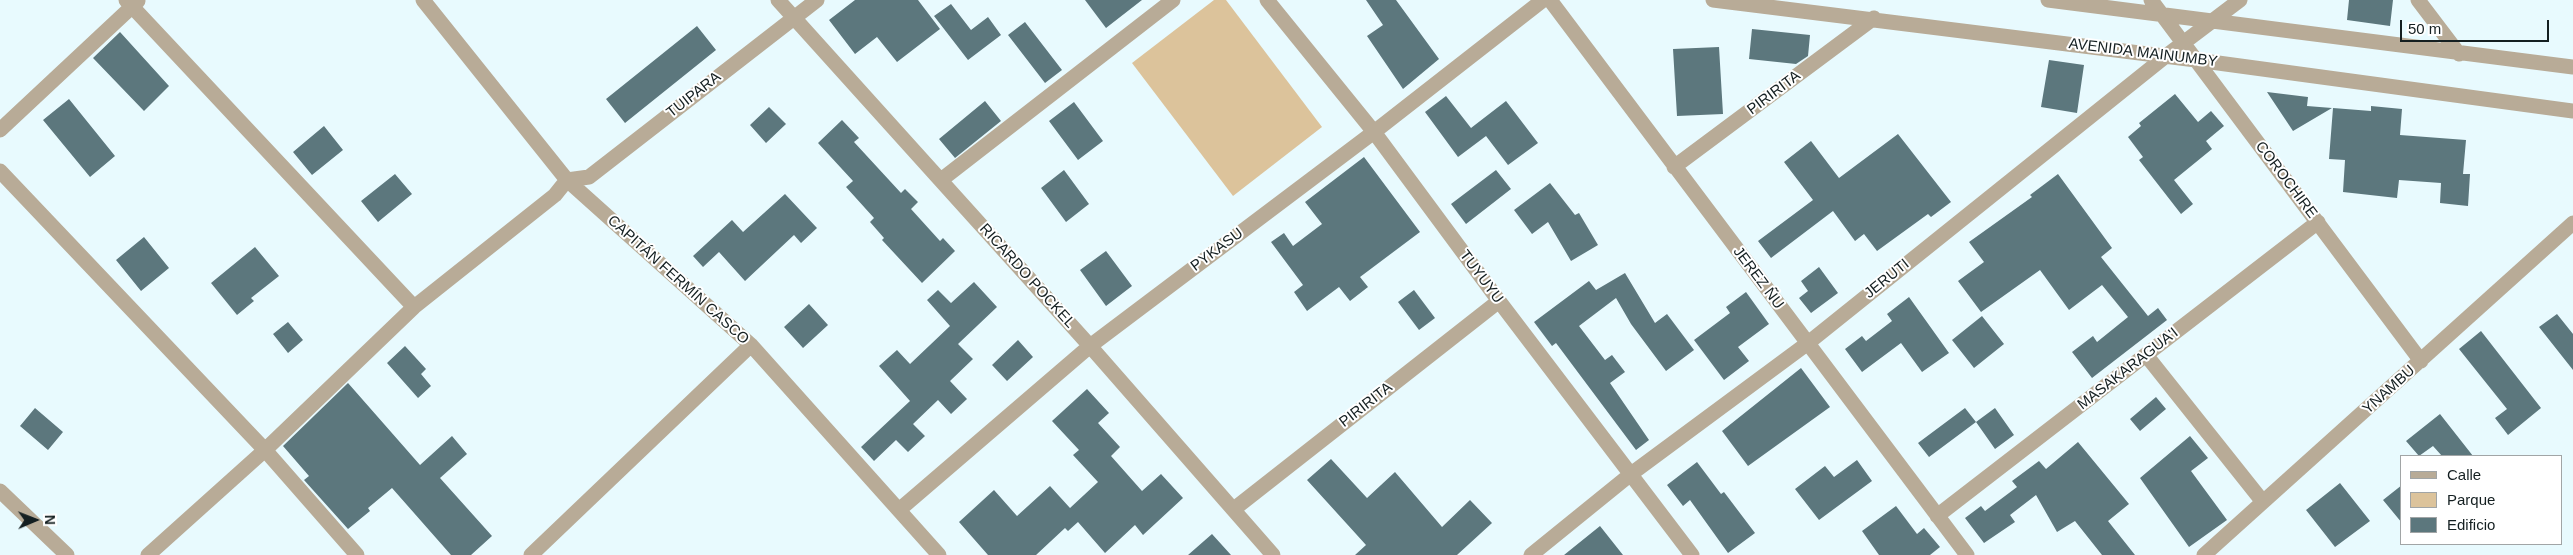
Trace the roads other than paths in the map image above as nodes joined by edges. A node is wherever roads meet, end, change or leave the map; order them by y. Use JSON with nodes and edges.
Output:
{"nodes":[{"id":1,"x":422,"y":0,"type":"edge"},
{"id":2,"x":778,"y":0,"type":"edge"},
{"id":3,"x":817,"y":0,"type":"edge"},
{"id":4,"x":1173,"y":0,"type":"edge"},
{"id":5,"x":1267,"y":0,"type":"edge"},
{"id":6,"x":1543,"y":0,"type":"edge"},
{"id":7,"x":1550,"y":0,"type":"edge"},
{"id":8,"x":1713,"y":0,"type":"edge"},
{"id":9,"x":2048,"y":0,"type":"edge"},
{"id":10,"x":2151,"y":0,"type":"edge"},
{"id":11,"x":2240,"y":0,"type":"edge"},
{"id":12,"x":2418,"y":0,"type":"edge"},
{"id":13,"x":132,"y":2,"type":"edge"},
{"id":14,"x":2163,"y":16,"type":"junction"},
{"id":15,"x":794,"y":17,"type":"junction"},
{"id":16,"x":1874,"y":18,"type":"junction"},
{"id":17,"x":2211,"y":22,"type":"junction"},
{"id":18,"x":2183,"y":42,"type":"junction"},
{"id":19,"x":2459,"y":54,"type":"junction"},
{"id":20,"x":2166,"y":56,"type":"junction"},
{"id":21,"x":2196,"y":60,"type":"junction"},
{"id":22,"x":2573,"y":67,"type":"edge"},
{"id":23,"x":2573,"y":111,"type":"edge"},
{"id":24,"x":0,"y":130,"type":"edge"},
{"id":25,"x":1374,"y":132,"type":"junction"},
{"id":26,"x":1674,"y":167,"type":"junction"},
{"id":27,"x":0,"y":171,"type":"edge"},
{"id":28,"x":567,"y":180,"type":"junction"},
{"id":29,"x":940,"y":180,"type":"junction"},
{"id":30,"x":2318,"y":222,"type":"junction"},
{"id":31,"x":2573,"y":223,"type":"edge"},
{"id":32,"x":1499,"y":301,"type":"junction"},
{"id":33,"x":414,"y":308,"type":"junction"},
{"id":34,"x":1808,"y":343,"type":"junction"},
{"id":35,"x":751,"y":345,"type":"junction"},
{"id":36,"x":1090,"y":346,"type":"junction"},
{"id":37,"x":2146,"y":355,"type":"junction"},
{"id":38,"x":2422,"y":361,"type":"junction"},
{"id":39,"x":265,"y":450,"type":"junction"},
{"id":40,"x":1631,"y":474,"type":"junction"},
{"id":41,"x":0,"y":492,"type":"edge"},
{"id":42,"x":2263,"y":502,"type":"junction"},
{"id":43,"x":1234,"y":509,"type":"junction"},
{"id":44,"x":899,"y":510,"type":"junction"},
{"id":45,"x":1937,"y":516,"type":"junction"},
{"id":46,"x":67,"y":555,"type":"edge"},
{"id":47,"x":148,"y":555,"type":"edge"},
{"id":48,"x":357,"y":555,"type":"edge"},
{"id":49,"x":531,"y":555,"type":"edge"},
{"id":50,"x":939,"y":555,"type":"edge"},
{"id":51,"x":1273,"y":555,"type":"edge"},
{"id":52,"x":1531,"y":555,"type":"edge"},
{"id":53,"x":1692,"y":555,"type":"edge"},
{"id":54,"x":1967,"y":555,"type":"edge"},
{"id":55,"x":2204,"y":555,"type":"edge"}],
"edges":[{"from":1,"to":28,"type":"street","name":"CAPITÁN FERMÍN CASCO"},
{"from":2,"to":15,"type":"street","name":"RICARDO POCKEL"},
{"from":3,"to":15,"type":"street","name":"TUIPARA"},
{"from":4,"to":29,"type":"street"},
{"from":5,"to":25,"type":"street","name":"TUYUYU"},
{"from":6,"to":25,"type":"street","name":"PYKASU"},
{"from":7,"to":26,"type":"street","name":"JEREZ ÑU"},
{"from":8,"to":16,"type":"street","name":"AVENIDA MAINUMBY"},
{"from":9,"to":14,"type":"street"},
{"from":10,"to":14,"type":"street","name":"COROCHIRE"},
{"from":11,"to":17,"type":"street","name":"JERUTI"},
{"from":12,"to":19,"type":"street"},
{"from":13,"to":24,"type":"street"},
{"from":13,"to":33,"type":"street"},
{"from":14,"to":17,"type":"street"},
{"from":14,"to":18,"type":"street","name":"COROCHIRE"},
{"from":15,"to":28,"type":"street","name":"TUIPARA"},
{"from":15,"to":29,"type":"street","name":"RICARDO POCKEL"},
{"from":16,"to":20,"type":"street","name":"AVENIDA MAINUMBY"},
{"from":16,"to":26,"type":"street","name":"PIRIRITA"},
{"from":17,"to":18,"type":"street","name":"JERUTI"},
{"from":17,"to":19,"type":"street"},
{"from":18,"to":20,"type":"street","name":"JERUTI"},
{"from":18,"to":21,"type":"street","name":"COROCHIRE"},
{"from":19,"to":22,"type":"street"},
{"from":20,"to":21,"type":"street","name":"AVENIDA MAINUMBY"},
{"from":20,"to":34,"type":"street","name":"JERUTI"},
{"from":21,"to":23,"type":"street","name":"AVENIDA MAINUMBY"},
{"from":21,"to":30,"type":"street","name":"COROCHIRE"},
{"from":25,"to":32,"type":"street","name":"TUYUYU"},
{"from":25,"to":36,"type":"street","name":"PYKASU"},
{"from":26,"to":34,"type":"street","name":"JEREZ ÑU"},
{"from":27,"to":39,"type":"street"},
{"from":28,"to":33,"type":"street"},
{"from":28,"to":35,"type":"street","name":"CAPITÁN FERMÍN CASCO"},
{"from":29,"to":36,"type":"street","name":"RICARDO POCKEL"},
{"from":30,"to":37,"type":"street","name":"MASAKARAGUA'I"},
{"from":30,"to":38,"type":"street","name":"COROCHIRE"},
{"from":31,"to":38,"type":"street","name":"YNAMBU"},
{"from":32,"to":40,"type":"street","name":"TUYUYU"},
{"from":32,"to":43,"type":"street","name":"PIRIRITA"},
{"from":33,"to":39,"type":"street"},
{"from":34,"to":40,"type":"street","name":"JERUTI"},
{"from":34,"to":45,"type":"street","name":"JEREZ ÑU"},
{"from":35,"to":44,"type":"street","name":"CAPITÁN FERMÍN CASCO"},
{"from":35,"to":49,"type":"street"},
{"from":36,"to":43,"type":"street","name":"RICARDO POCKEL"},
{"from":36,"to":44,"type":"street","name":"PYKASU"},
{"from":37,"to":42,"type":"street"},
{"from":37,"to":45,"type":"street","name":"MASAKARAGUA'I"},
{"from":38,"to":42,"type":"street","name":"YNAMBU"},
{"from":39,"to":47,"type":"street"},
{"from":39,"to":48,"type":"street"},
{"from":40,"to":52,"type":"street","name":"JERUTI"},
{"from":40,"to":53,"type":"street","name":"TUYUYU"},
{"from":41,"to":46,"type":"street"},
{"from":42,"to":55,"type":"street","name":"YNAMBU"},
{"from":43,"to":51,"type":"street","name":"RICARDO POCKEL"},
{"from":44,"to":50,"type":"street","name":"CAPITÁN FERMÍN CASCO"},
{"from":45,"to":54,"type":"street","name":"JEREZ ÑU"}]}
